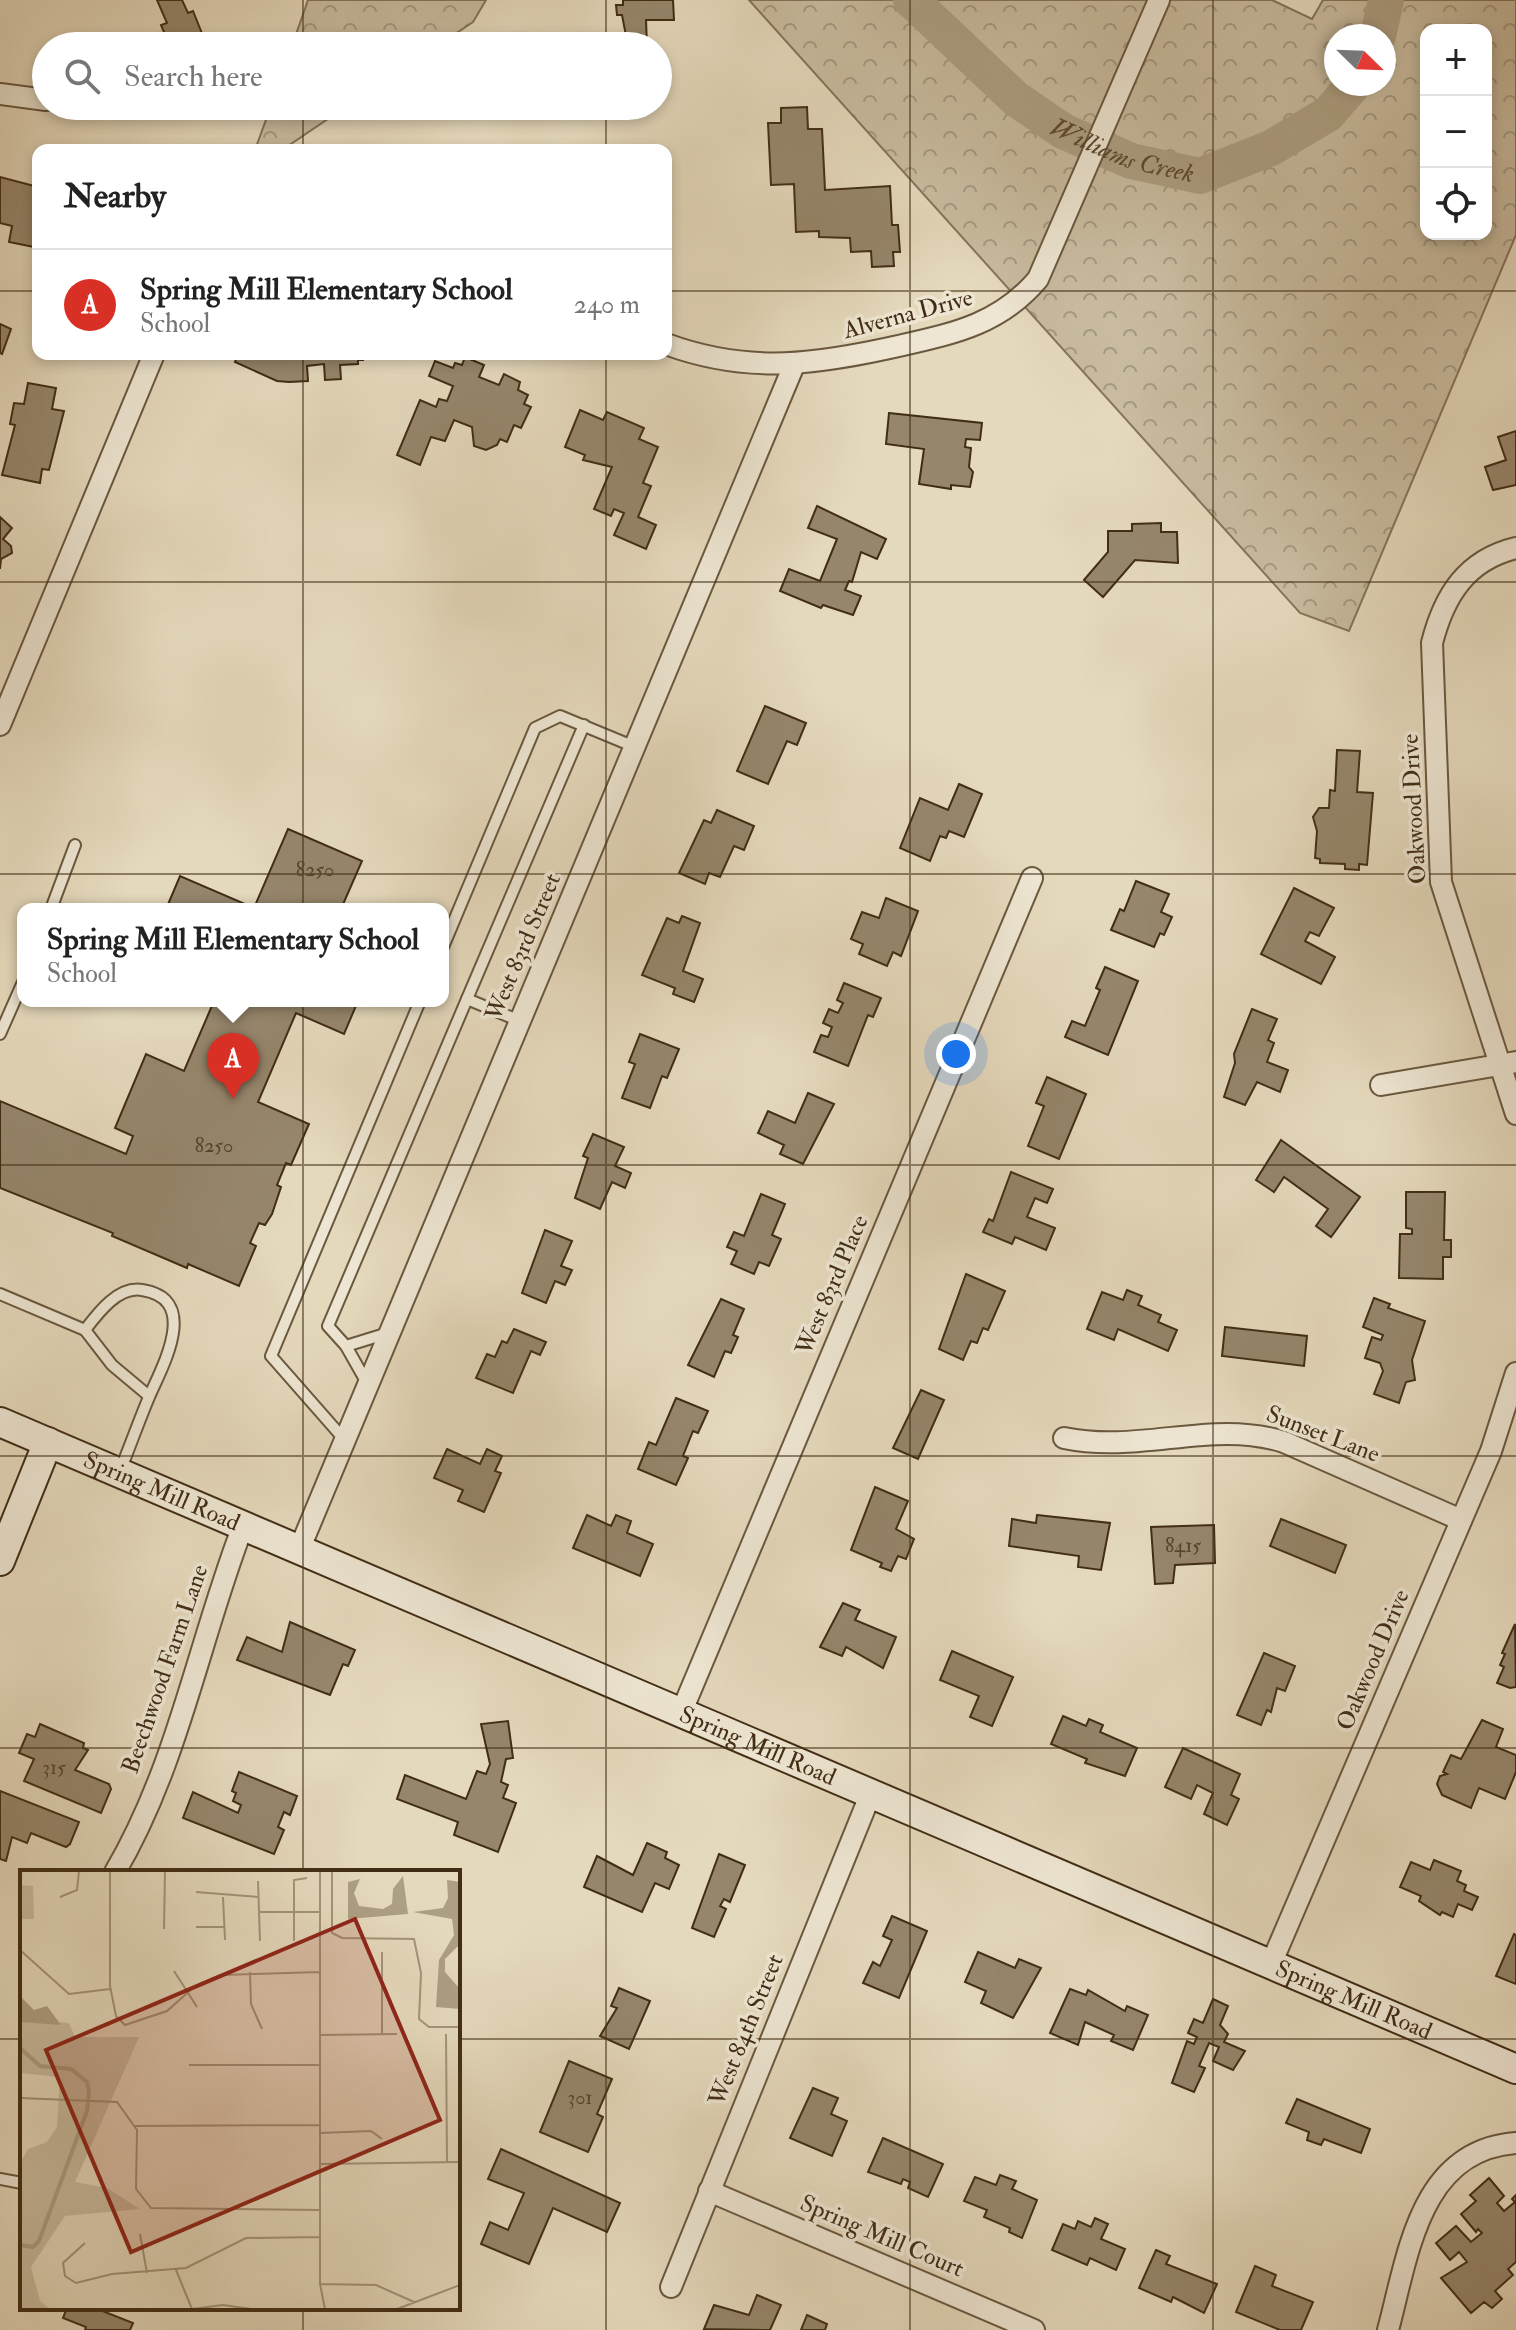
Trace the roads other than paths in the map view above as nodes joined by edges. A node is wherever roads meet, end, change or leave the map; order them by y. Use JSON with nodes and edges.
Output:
{"nodes":[{"id":1,"x":1159,"y":0,"type":"edge"},
{"id":2,"x":0,"y":94,"type":"edge"},
{"id":3,"x":32,"y":98,"type":"edge"},
{"id":4,"x":672,"y":346,"type":"edge"},
{"id":5,"x":152,"y":360,"type":"edge"},
{"id":6,"x":794,"y":365,"type":"junction"},
{"id":7,"x":1516,"y":548,"type":"edge"},
{"id":8,"x":0,"y":725,"type":"edge"},
{"id":9,"x":584,"y":725,"type":"junction"},
{"id":10,"x":635,"y":747,"type":"junction"},
{"id":11,"x":75,"y":845,"type":"dead end"},
{"id":12,"x":1032,"y":878,"type":"dead end"},
{"id":13,"x":53,"y":903,"type":"edge"},
{"id":14,"x":449,"y":933,"type":"edge"},
{"id":15,"x":17,"y":996,"type":"edge"},
{"id":16,"x":467,"y":999,"type":"junction"},
{"id":17,"x":417,"y":1007,"type":"edge"},
{"id":18,"x":520,"y":1021,"type":"junction"},
{"id":19,"x":0,"y":1034,"type":"edge"},
{"id":20,"x":1509,"y":1064,"type":"edge"},
{"id":21,"x":1381,"y":1085,"type":"dead end"},
{"id":22,"x":1516,"y":1114,"type":"edge"},
{"id":23,"x":0,"y":1294,"type":"edge"},
{"id":24,"x":85,"y":1330,"type":"junction"},
{"id":25,"x":388,"y":1333,"type":"junction"},
{"id":26,"x":346,"y":1346,"type":"junction"},
{"id":27,"x":1516,"y":1373,"type":"edge"},
{"id":28,"x":367,"y":1383,"type":"junction"},
{"id":29,"x":149,"y":1396,"type":"junction"},
{"id":30,"x":0,"y":1422,"type":"edge"},
{"id":31,"x":343,"y":1438,"type":"junction"},
{"id":32,"x":1064,"y":1438,"type":"dead end"},
{"id":33,"x":48,"y":1442,"type":"junction"},
{"id":34,"x":119,"y":1473,"type":"junction"},
{"id":35,"x":1461,"y":1520,"type":"junction"},
{"id":36,"x":243,"y":1526,"type":"junction"},
{"id":37,"x":299,"y":1550,"type":"junction"},
{"id":38,"x":0,"y":1561,"type":"edge"},
{"id":39,"x":681,"y":1713,"type":"junction"},
{"id":40,"x":871,"y":1793,"type":"junction"},
{"id":41,"x":116,"y":1870,"type":"edge"},
{"id":42,"x":1271,"y":1964,"type":"junction"},
{"id":43,"x":1516,"y":2069,"type":"edge"},
{"id":44,"x":1516,"y":2143,"type":"edge"},
{"id":45,"x":0,"y":2179,"type":"edge"},
{"id":46,"x":20,"y":2183,"type":"edge"},
{"id":47,"x":709,"y":2191,"type":"junction"},
{"id":48,"x":671,"y":2287,"type":"dead end"},
{"id":49,"x":1034,"y":2330,"type":"edge"},
{"id":50,"x":1388,"y":2330,"type":"edge"}],
"edges":[{"from":1,"to":6,"type":"street","name":"Alverna Drive"},
{"from":2,"to":3,"type":"street"},
{"from":4,"to":6,"type":"street","name":"Alverna Drive"},
{"from":5,"to":8,"type":"street"},
{"from":6,"to":10,"type":"street","name":"West 83rd Street"},
{"from":7,"to":20,"type":"street","name":"Oakwood Drive"},
{"from":9,"to":10,"type":"lane"},
{"from":9,"to":14,"type":"lane"},
{"from":9,"to":16,"type":"lane"},
{"from":10,"to":18,"type":"street","name":"West 83rd Street"},
{"from":11,"to":13,"type":"lane"},
{"from":12,"to":39,"type":"street","name":"West 83rd Place"},
{"from":15,"to":19,"type":"lane"},
{"from":16,"to":18,"type":"lane"},
{"from":16,"to":26,"type":"lane"},
{"from":17,"to":31,"type":"lane"},
{"from":18,"to":25,"type":"street","name":"West 83rd Street"},
{"from":20,"to":21,"type":"street"},
{"from":20,"to":22,"type":"street","name":"Oakwood Drive"},
{"from":23,"to":24,"type":"lane"},
{"from":24,"to":29,"type":"lane"},
{"from":24,"to":29,"type":"lane"},
{"from":25,"to":26,"type":"lane"},
{"from":25,"to":28,"type":"street","name":"West 83rd Street"},
{"from":26,"to":28,"type":"lane"},
{"from":27,"to":35,"type":"street","name":"Oakwood Drive"},
{"from":28,"to":31,"type":"street","name":"West 83rd Street"},
{"from":29,"to":34,"type":"lane"},
{"from":30,"to":33,"type":"street","name":"Spring Mill Road"},
{"from":31,"to":37,"type":"street","name":"West 83rd Street"},
{"from":32,"to":35,"type":"street","name":"Sunset Lane"},
{"from":33,"to":34,"type":"street","name":"Spring Mill Road"},
{"from":33,"to":38,"type":"street"},
{"from":34,"to":36,"type":"street","name":"Spring Mill Road"},
{"from":35,"to":42,"type":"street","name":"Oakwood Drive"},
{"from":36,"to":37,"type":"street","name":"Spring Mill Road"},
{"from":36,"to":41,"type":"street","name":"Beechwood Farm Lane"},
{"from":37,"to":39,"type":"street","name":"Spring Mill Road"},
{"from":39,"to":40,"type":"street","name":"Spring Mill Road"},
{"from":40,"to":42,"type":"street","name":"Spring Mill Road"},
{"from":40,"to":47,"type":"street","name":"West 84th Street"},
{"from":42,"to":43,"type":"street","name":"Spring Mill Road"},
{"from":44,"to":50,"type":"street"},
{"from":45,"to":46,"type":"lane"},
{"from":47,"to":48,"type":"street","name":"West 84th Street"},
{"from":47,"to":49,"type":"street","name":"Spring Mill Court"}]}
